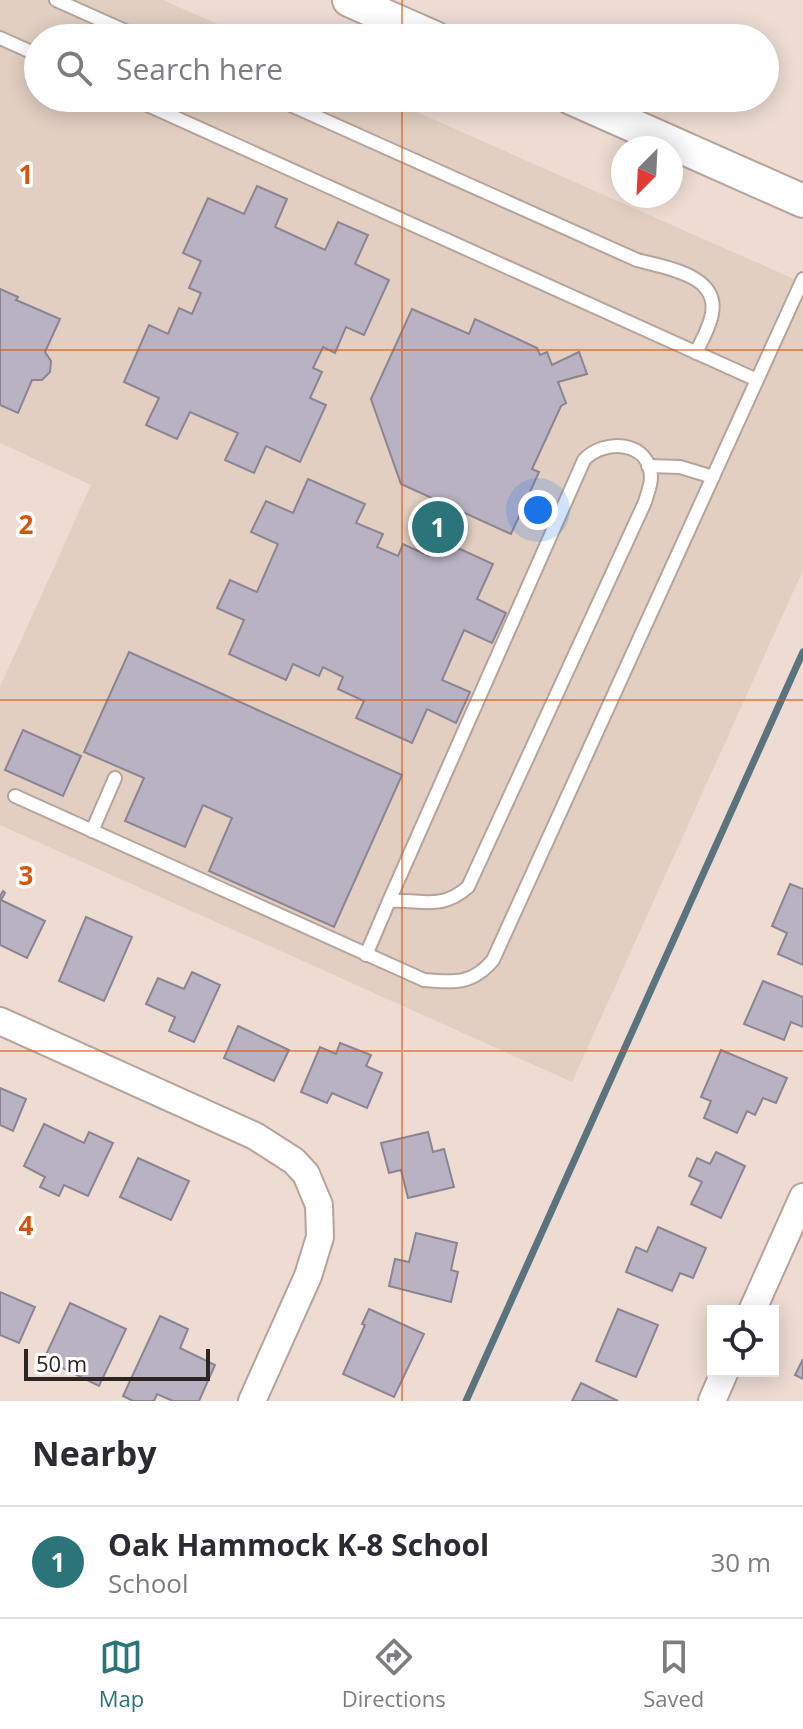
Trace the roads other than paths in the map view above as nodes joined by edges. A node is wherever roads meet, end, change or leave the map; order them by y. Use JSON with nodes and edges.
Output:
{"nodes":[{"id":1,"x":56,"y":0,"type":"edge"},
{"id":2,"x":349,"y":0,"type":"edge"},
{"id":3,"x":110,"y":24,"type":"edge"},
{"id":4,"x":403,"y":24,"type":"edge"},
{"id":5,"x":0,"y":38,"type":"edge"},
{"id":6,"x":24,"y":49,"type":"edge"},
{"id":7,"x":163,"y":112,"type":"edge"},
{"id":8,"x":306,"y":112,"type":"edge"},
{"id":9,"x":603,"y":112,"type":"edge"},
{"id":10,"x":803,"y":201,"type":"edge"},
{"id":11,"x":803,"y":279,"type":"edge"},
{"id":12,"x":696,"y":353,"type":"junction"},
{"id":13,"x":757,"y":380,"type":"junction"},
{"id":14,"x":648,"y":466,"type":"junction"},
{"id":15,"x":713,"y":477,"type":"junction"},
{"id":16,"x":115,"y":778,"type":"dead end"},
{"id":17,"x":15,"y":796,"type":"dead end"},
{"id":18,"x":92,"y":831,"type":"junction"},
{"id":19,"x":389,"y":901,"type":"junction"},
{"id":20,"x":366,"y":955,"type":"junction"},
{"id":21,"x":0,"y":1021,"type":"edge"},
{"id":22,"x":803,"y":1197,"type":"edge"},
{"id":23,"x":755,"y":1305,"type":"edge"},
{"id":24,"x":722,"y":1377,"type":"edge"},
{"id":25,"x":252,"y":1401,"type":"edge"},
{"id":26,"x":712,"y":1401,"type":"edge"}],
"edges":[{"from":1,"to":3,"type":"lane"},
{"from":2,"to":4,"type":"street"},
{"from":5,"to":6,"type":"lane"},
{"from":7,"to":12,"type":"lane"},
{"from":8,"to":12,"type":"lane"},
{"from":9,"to":10,"type":"street"},
{"from":11,"to":13,"type":"lane"},
{"from":12,"to":13,"type":"lane"},
{"from":13,"to":15,"type":"lane"},
{"from":14,"to":15,"type":"lane"},
{"from":14,"to":19,"type":"lane"},
{"from":14,"to":19,"type":"lane"},
{"from":15,"to":20,"type":"lane"},
{"from":16,"to":18,"type":"lane"},
{"from":17,"to":18,"type":"lane"},
{"from":18,"to":20,"type":"lane"},
{"from":19,"to":20,"type":"lane"},
{"from":21,"to":25,"type":"street"},
{"from":22,"to":23,"type":"street"},
{"from":24,"to":26,"type":"street"}]}
